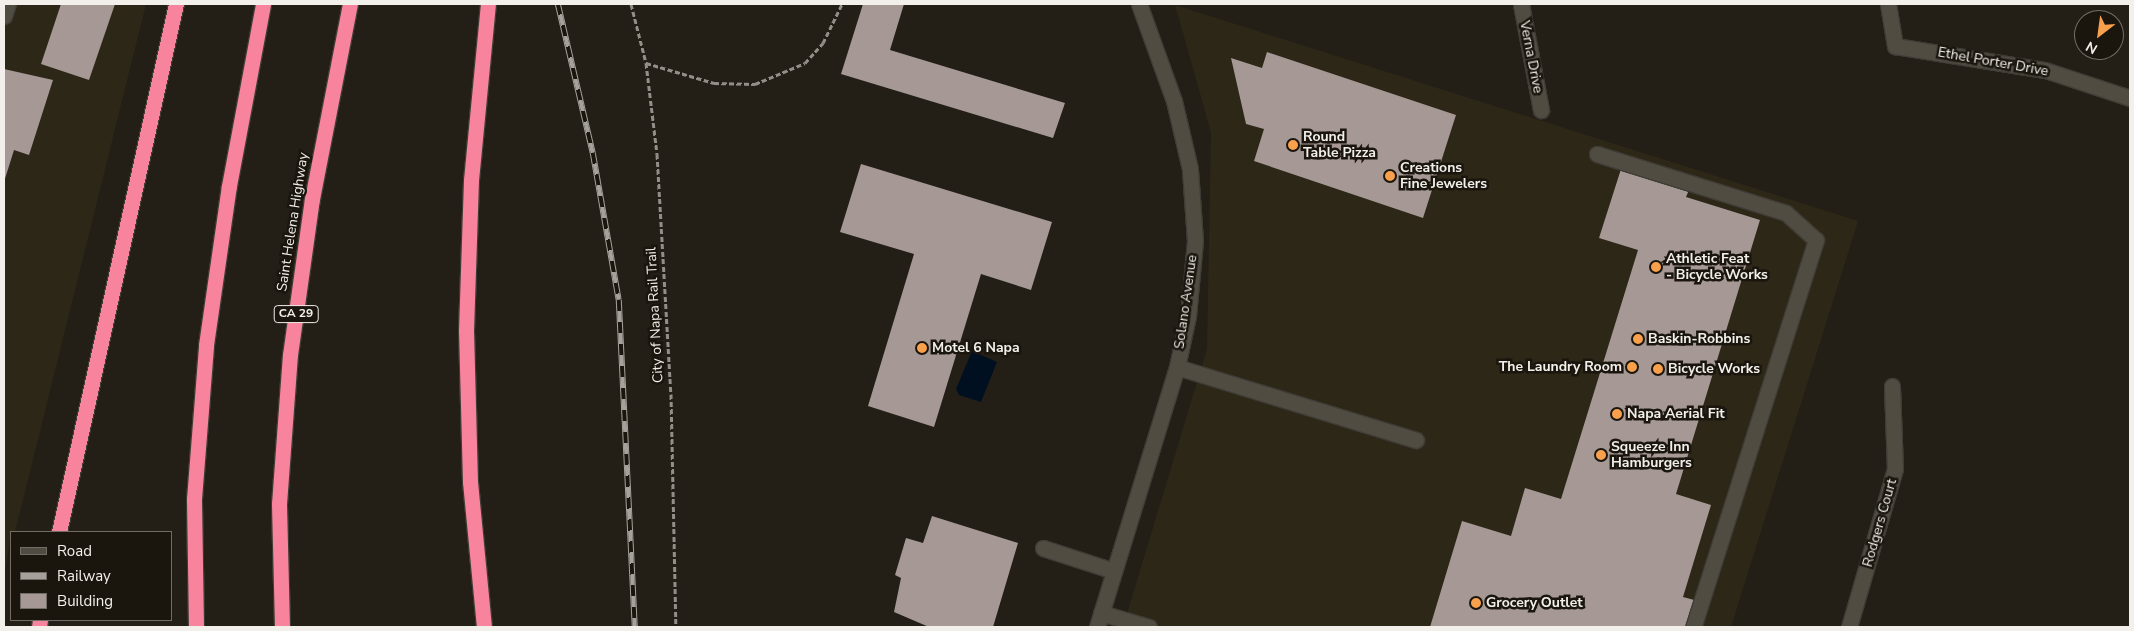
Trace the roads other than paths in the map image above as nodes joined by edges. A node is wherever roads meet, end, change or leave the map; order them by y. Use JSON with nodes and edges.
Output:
{"nodes":[{"id":1,"x":8,"y":4,"type":"edge"},
{"id":2,"x":176,"y":4,"type":"edge"},
{"id":3,"x":263,"y":4,"type":"edge"},
{"id":4,"x":350,"y":4,"type":"edge"},
{"id":5,"x":488,"y":4,"type":"edge"},
{"id":6,"x":1139,"y":4,"type":"edge"},
{"id":7,"x":1521,"y":4,"type":"edge"},
{"id":8,"x":1888,"y":4,"type":"edge"},
{"id":9,"x":4,"y":16,"type":"edge"},
{"id":10,"x":2130,"y":98,"type":"edge"},
{"id":11,"x":1541,"y":110,"type":"dead end"},
{"id":12,"x":1597,"y":154,"type":"dead end"},
{"id":13,"x":1177,"y":367,"type":"junction"},
{"id":14,"x":1892,"y":386,"type":"dead end"},
{"id":15,"x":1416,"y":440,"type":"dead end"},
{"id":16,"x":59,"y":531,"type":"edge"},
{"id":17,"x":1043,"y":548,"type":"dead end"},
{"id":18,"x":1114,"y":570,"type":"junction"},
{"id":19,"x":1099,"y":620,"type":"edge"},
{"id":20,"x":196,"y":627,"type":"edge"},
{"id":21,"x":282,"y":627,"type":"edge"},
{"id":22,"x":484,"y":627,"type":"edge"},
{"id":23,"x":1148,"y":627,"type":"edge"},
{"id":24,"x":1694,"y":627,"type":"edge"},
{"id":25,"x":1849,"y":627,"type":"edge"}],
"edges":[{"from":1,"to":9,"type":"street"},
{"from":2,"to":16,"type":"highway"},
{"from":3,"to":20,"type":"highway"},
{"from":4,"to":21,"type":"highway","name":"Saint Helena Highway","number":"CA 29"},
{"from":5,"to":22,"type":"highway"},
{"from":6,"to":13,"type":"street","name":"Solano Avenue"},
{"from":7,"to":11,"type":"street","name":"Verna Drive"},
{"from":8,"to":10,"type":"street","name":"Ethel Porter Drive"},
{"from":12,"to":24,"type":"street"},
{"from":13,"to":15,"type":"street"},
{"from":13,"to":18,"type":"street","name":"Solano Avenue"},
{"from":14,"to":25,"type":"street","name":"Rodgers Court"},
{"from":17,"to":18,"type":"street"},
{"from":18,"to":19,"type":"street","name":"Solano Avenue"},
{"from":19,"to":23,"type":"street"}]}
